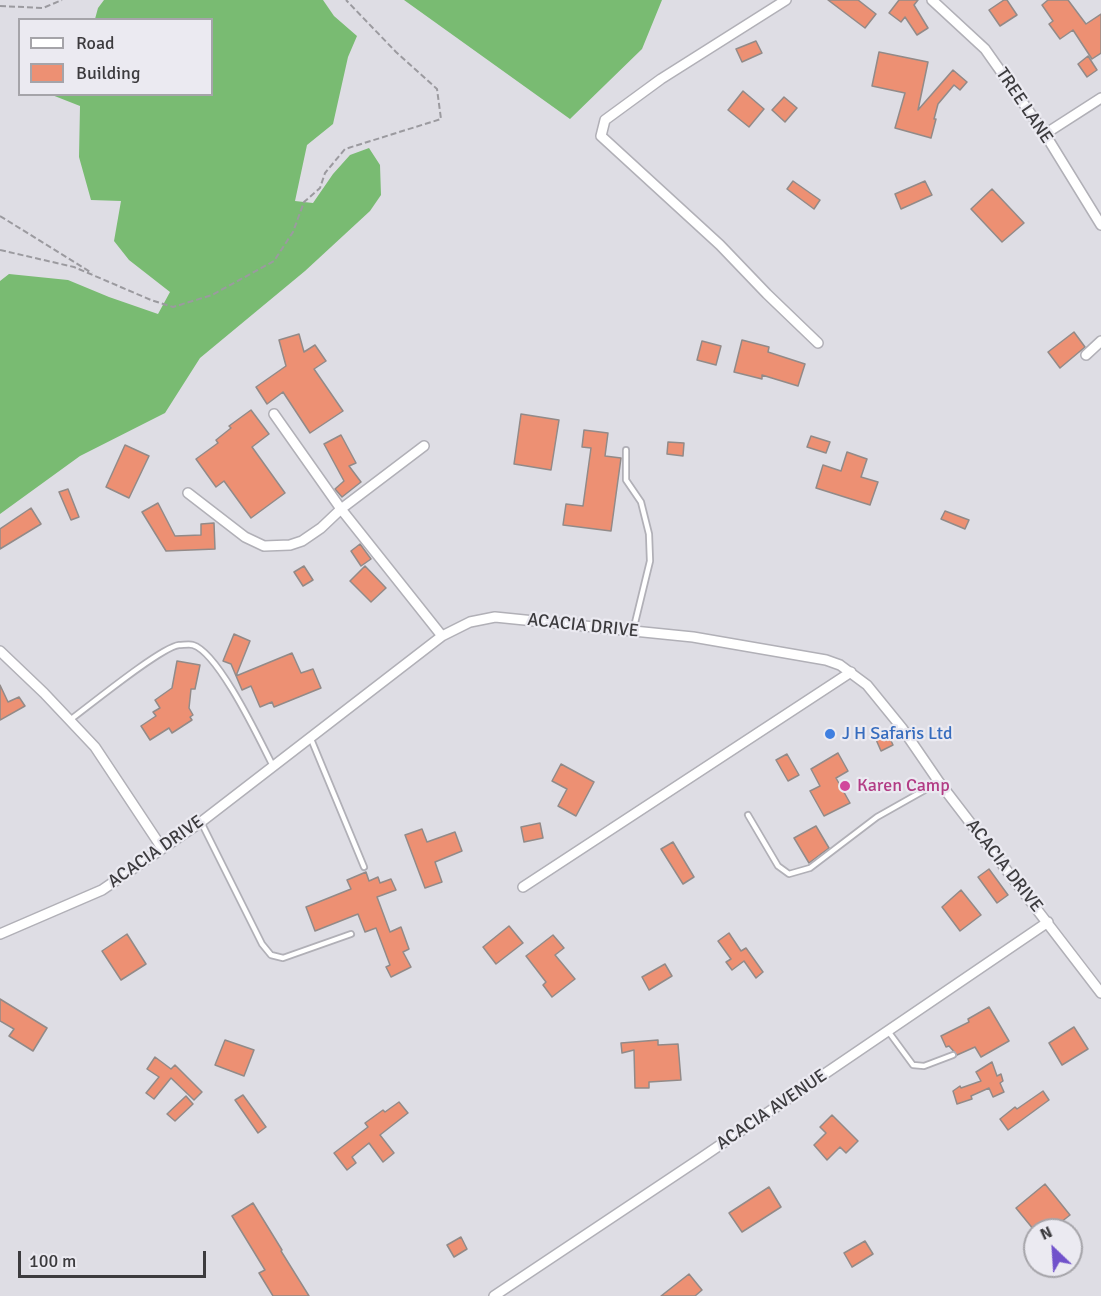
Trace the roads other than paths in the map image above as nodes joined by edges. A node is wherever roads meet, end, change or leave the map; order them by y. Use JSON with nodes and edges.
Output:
{"nodes":[{"id":1,"x":786,"y":0,"type":"edge"},
{"id":2,"x":932,"y":0,"type":"edge"},
{"id":3,"x":1101,"y":98,"type":"edge"},
{"id":4,"x":1044,"y":134,"type":"junction"},
{"id":5,"x":1101,"y":225,"type":"edge"},
{"id":6,"x":1101,"y":341,"type":"edge"},
{"id":7,"x":818,"y":343,"type":"dead end"},
{"id":8,"x":1086,"y":355,"type":"dead end"},
{"id":9,"x":274,"y":414,"type":"dead end"},
{"id":10,"x":424,"y":446,"type":"dead end"},
{"id":11,"x":626,"y":450,"type":"dead end"},
{"id":12,"x":188,"y":493,"type":"dead end"},
{"id":13,"x":341,"y":509,"type":"junction"},
{"id":14,"x":633,"y":631,"type":"junction"},
{"id":15,"x":442,"y":636,"type":"junction"},
{"id":16,"x":0,"y":651,"type":"edge"},
{"id":17,"x":851,"y":672,"type":"junction"},
{"id":18,"x":70,"y":720,"type":"junction"},
{"id":19,"x":311,"y":738,"type":"junction"},
{"id":20,"x":274,"y":767,"type":"junction"},
{"id":21,"x":939,"y":782,"type":"junction"},
{"id":22,"x":748,"y":815,"type":"dead end"},
{"id":23,"x":201,"y":822,"type":"junction"},
{"id":24,"x":162,"y":848,"type":"junction"},
{"id":25,"x":364,"y":867,"type":"dead end"},
{"id":26,"x":523,"y":887,"type":"dead end"},
{"id":27,"x":1048,"y":922,"type":"junction"},
{"id":28,"x":0,"y":934,"type":"edge"},
{"id":29,"x":351,"y":934,"type":"dead end"},
{"id":30,"x":1101,"y":993,"type":"edge"},
{"id":31,"x":888,"y":1031,"type":"junction"},
{"id":32,"x":953,"y":1055,"type":"dead end"},
{"id":33,"x":494,"y":1296,"type":"edge"}],
"edges":[{"from":1,"to":7,"type":"street"},
{"from":2,"to":4,"type":"street","name":"TREE LANE"},
{"from":3,"to":4,"type":"street"},
{"from":4,"to":5,"type":"street","name":"TREE LANE"},
{"from":6,"to":8,"type":"street"},
{"from":9,"to":13,"type":"street"},
{"from":10,"to":13,"type":"street"},
{"from":11,"to":14,"type":"lane"},
{"from":12,"to":13,"type":"street"},
{"from":13,"to":15,"type":"street"},
{"from":14,"to":15,"type":"street","name":"ACACIA DRIVE"},
{"from":14,"to":17,"type":"street","name":"ACACIA DRIVE"},
{"from":15,"to":19,"type":"street","name":"ACACIA DRIVE"},
{"from":16,"to":18,"type":"street"},
{"from":17,"to":21,"type":"street","name":"ACACIA DRIVE"},
{"from":17,"to":26,"type":"street"},
{"from":18,"to":20,"type":"lane"},
{"from":18,"to":24,"type":"street"},
{"from":19,"to":20,"type":"street","name":"ACACIA DRIVE"},
{"from":19,"to":25,"type":"lane"},
{"from":20,"to":23,"type":"street","name":"ACACIA DRIVE"},
{"from":21,"to":22,"type":"lane"},
{"from":21,"to":27,"type":"street","name":"ACACIA DRIVE"},
{"from":23,"to":24,"type":"street","name":"ACACIA DRIVE"},
{"from":23,"to":29,"type":"lane"},
{"from":24,"to":28,"type":"street","name":"ACACIA DRIVE"},
{"from":27,"to":30,"type":"street","name":"ACACIA DRIVE"},
{"from":27,"to":31,"type":"street","name":"ACACIA AVENUE"},
{"from":31,"to":32,"type":"lane"},
{"from":31,"to":33,"type":"street","name":"ACACIA AVENUE"}]}
